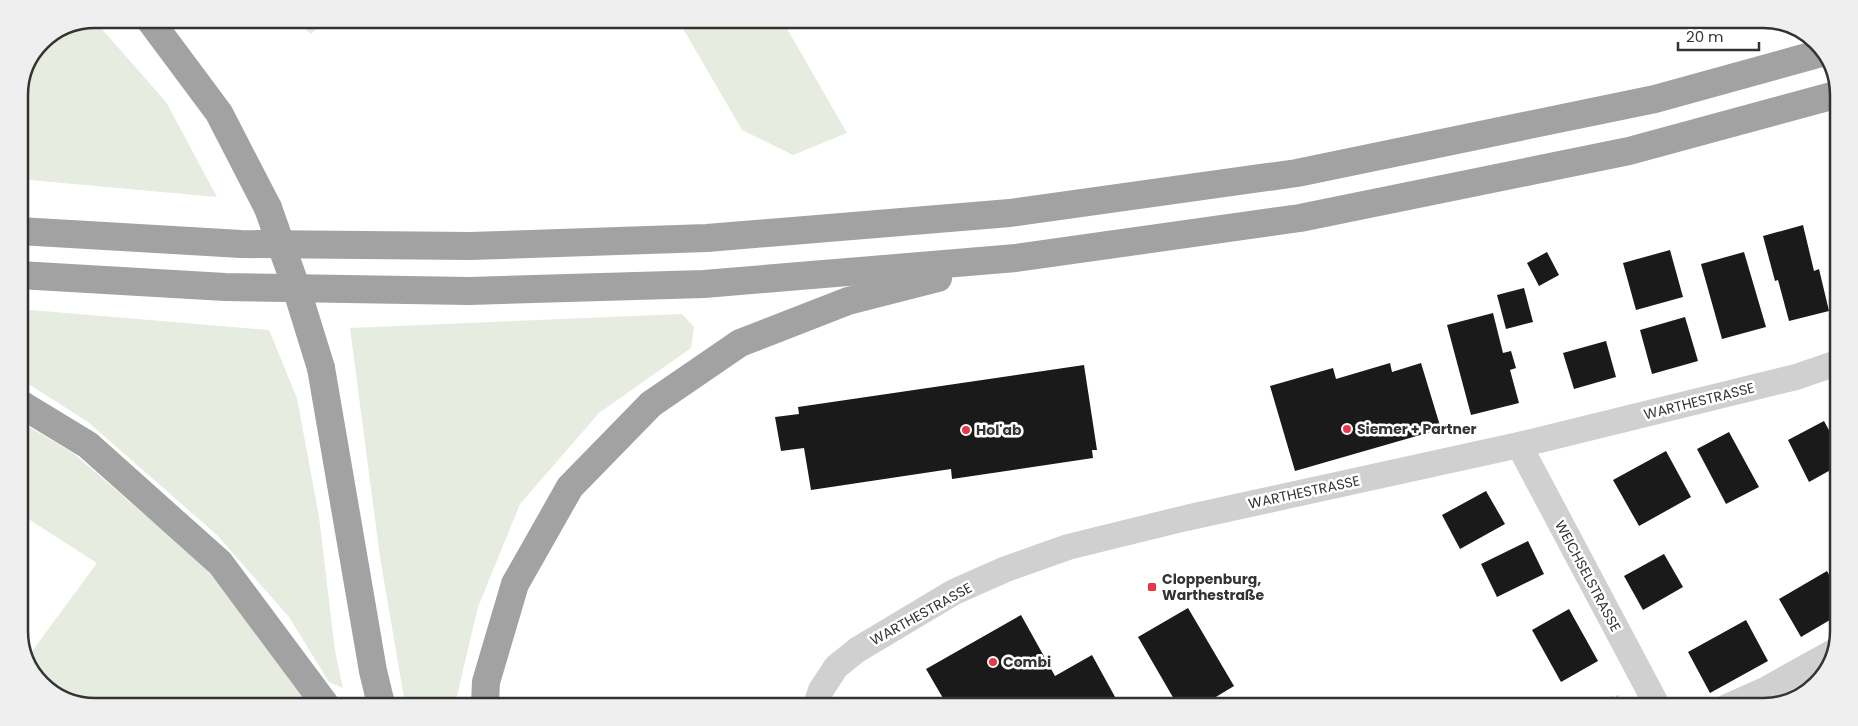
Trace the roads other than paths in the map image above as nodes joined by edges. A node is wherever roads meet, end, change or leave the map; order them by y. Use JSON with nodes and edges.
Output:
{"nodes":[{"id":1,"x":156,"y":28,"type":"edge"},
{"id":2,"x":1817,"y":54,"type":"edge"},
{"id":3,"x":1830,"y":96,"type":"edge"},
{"id":4,"x":28,"y":232,"type":"edge"},
{"id":5,"x":1016,"y":258,"type":"junction"},
{"id":6,"x":28,"y":276,"type":"edge"},
{"id":7,"x":1830,"y":365,"type":"edge"},
{"id":8,"x":28,"y":408,"type":"edge"},
{"id":9,"x":1519,"y":445,"type":"junction"},
{"id":10,"x":1826,"y":656,"type":"edge"},
{"id":11,"x":321,"y":698,"type":"edge"},
{"id":12,"x":380,"y":698,"type":"edge"},
{"id":13,"x":485,"y":698,"type":"edge"},
{"id":14,"x":818,"y":698,"type":"edge"},
{"id":15,"x":1653,"y":698,"type":"edge"},
{"id":16,"x":1748,"y":698,"type":"edge"}],
"edges":[{"from":1,"to":12,"type":"highway","bridge":true},
{"from":2,"to":4,"type":"highway"},
{"from":3,"to":5,"type":"highway"},
{"from":5,"to":6,"type":"highway"},
{"from":5,"to":13,"type":"highway"},
{"from":7,"to":9,"type":"street","name":"WARTHESTRASSE"},
{"from":8,"to":11,"type":"highway"},
{"from":9,"to":14,"type":"street","name":"WARTHESTRASSE"},
{"from":9,"to":15,"type":"street","name":"WEICHSELSTRASSE"},
{"from":10,"to":16,"type":"street"}]}
